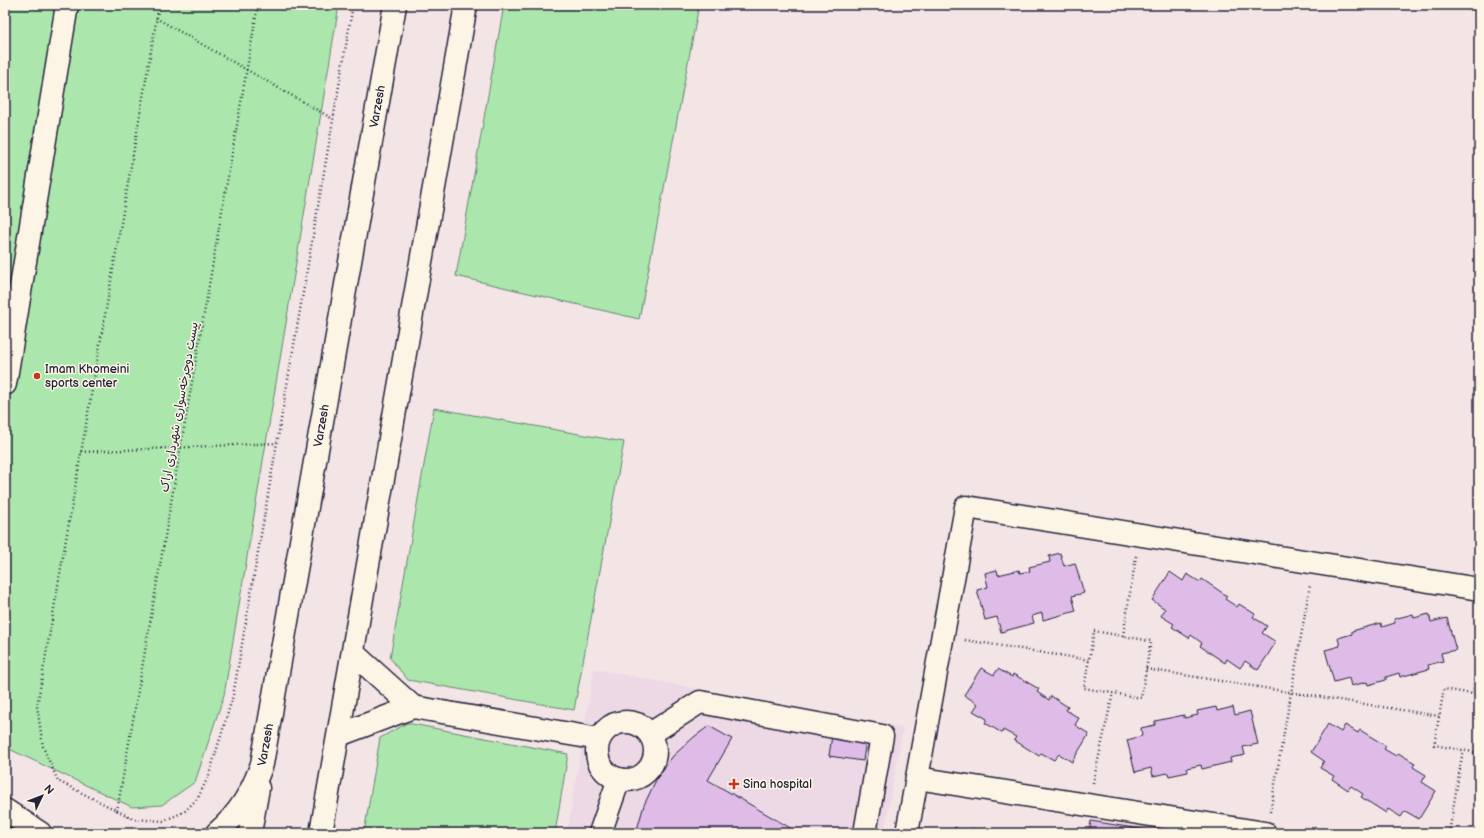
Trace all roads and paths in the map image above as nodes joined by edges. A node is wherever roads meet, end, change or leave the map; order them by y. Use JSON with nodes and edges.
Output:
{"nodes":[{"id":1,"x":67,"y":5,"type":"edge"},
{"id":2,"x":159,"y":5,"type":"edge"},
{"id":3,"x":258,"y":5,"type":"edge"},
{"id":4,"x":353,"y":5,"type":"edge"},
{"id":5,"x":395,"y":5,"type":"edge"},
{"id":6,"x":466,"y":5,"type":"edge"},
{"id":7,"x":156,"y":18,"type":"junction"},
{"id":8,"x":247,"y":70,"type":"junction"},
{"id":9,"x":334,"y":119,"type":"junction"},
{"id":10,"x":13,"y":285,"type":"edge"},
{"id":11,"x":5,"y":384,"type":"edge"},
{"id":12,"x":277,"y":443,"type":"junction"},
{"id":13,"x":181,"y":447,"type":"junction"},
{"id":14,"x":81,"y":452,"type":"junction"},
{"id":15,"x":1140,"y":534,"type":"junction"},
{"id":16,"x":1313,"y":562,"type":"junction"},
{"id":17,"x":1479,"y":589,"type":"edge"},
{"id":18,"x":942,"y":636,"type":"junction"},
{"id":19,"x":1123,"y":636,"type":"junction"},
{"id":20,"x":353,"y":653,"type":"junction"},
{"id":21,"x":1479,"y":656,"type":"edge"},
{"id":22,"x":1089,"y":660,"type":"junction"},
{"id":23,"x":1146,"y":669,"type":"junction"},
{"id":24,"x":1291,"y":692,"type":"junction"},
{"id":25,"x":1113,"y":693,"type":"junction"},
{"id":26,"x":1473,"y":694,"type":"junction"},
{"id":27,"x":1479,"y":695,"type":"edge"},
{"id":28,"x":413,"y":707,"type":"junction"},
{"id":29,"x":1439,"y":716,"type":"junction"},
{"id":30,"x":339,"y":734,"type":"junction"},
{"id":31,"x":650,"y":734,"type":"junction"},
{"id":32,"x":599,"y":739,"type":"junction"},
{"id":33,"x":1463,"y":750,"type":"junction"},
{"id":34,"x":1479,"y":753,"type":"edge"},
{"id":35,"x":262,"y":764,"type":"junction"},
{"id":36,"x":917,"y":778,"type":"junction"},
{"id":37,"x":619,"y":780,"type":"junction"},
{"id":38,"x":1088,"y":805,"type":"junction"},
{"id":39,"x":5,"y":810,"type":"edge"},
{"id":40,"x":118,"y":811,"type":"junction"},
{"id":41,"x":1267,"y":825,"type":"edge"},
{"id":42,"x":40,"y":833,"type":"edge"},
{"id":43,"x":217,"y":833,"type":"edge"},
{"id":44,"x":250,"y":833,"type":"edge"},
{"id":45,"x":321,"y":833,"type":"edge"},
{"id":46,"x":600,"y":833,"type":"edge"},
{"id":47,"x":865,"y":833,"type":"edge"},
{"id":48,"x":907,"y":833,"type":"edge"},
{"id":49,"x":1449,"y":833,"type":"edge"}],
"edges":[{"from":1,"to":10,"type":"main road"},
{"from":2,"to":7,"type":"path"},
{"from":3,"to":8,"type":"path","name":"پیست دوچرخه‌سواری شهرداری اراک"},
{"from":4,"to":9,"type":"path"},
{"from":5,"to":35,"type":"main road","name":"Varzesh"},
{"from":6,"to":20,"type":"main road"},
{"from":7,"to":8,"type":"path"},
{"from":7,"to":14,"type":"path"},
{"from":8,"to":9,"type":"path"},
{"from":8,"to":13,"type":"path","name":"پیست دوچرخه‌سواری شهرداری اراک"},
{"from":9,"to":12,"type":"path"},
{"from":10,"to":11,"type":"main road"},
{"from":12,"to":13,"type":"path"},
{"from":12,"to":40,"type":"path"},
{"from":13,"to":14,"type":"path"},
{"from":13,"to":40,"type":"path","name":"پیست دوچرخه‌سواری شهرداری اراک"},
{"from":14,"to":40,"type":"path"},
{"from":15,"to":16,"type":"main road"},
{"from":15,"to":18,"type":"main road"},
{"from":15,"to":19,"type":"path"},
{"from":16,"to":17,"type":"main road"},
{"from":16,"to":24,"type":"path"},
{"from":18,"to":22,"type":"path"},
{"from":18,"to":36,"type":"main road"},
{"from":19,"to":22,"type":"path"},
{"from":19,"to":23,"type":"path"},
{"from":20,"to":28,"type":"main road"},
{"from":20,"to":30,"type":"main road"},
{"from":21,"to":26,"type":"path"},
{"from":22,"to":25,"type":"path"},
{"from":23,"to":24,"type":"path"},
{"from":23,"to":25,"type":"path"},
{"from":24,"to":29,"type":"path"},
{"from":24,"to":41,"type":"path"},
{"from":25,"to":38,"type":"path"},
{"from":26,"to":27,"type":"path"},
{"from":26,"to":29,"type":"path"},
{"from":28,"to":30,"type":"main road"},
{"from":28,"to":32,"type":"main road"},
{"from":29,"to":33,"type":"path"},
{"from":30,"to":45,"type":"main road"},
{"from":31,"to":32,"type":"main road"},
{"from":31,"to":37,"type":"main road"},
{"from":31,"to":47,"type":"main road"},
{"from":32,"to":37,"type":"main road"},
{"from":33,"to":34,"type":"path"},
{"from":33,"to":49,"type":"path"},
{"from":35,"to":43,"type":"main road","name":"Varzesh"},
{"from":35,"to":44,"type":"main road"},
{"from":36,"to":38,"type":"main road"},
{"from":36,"to":48,"type":"main road"},
{"from":37,"to":46,"type":"main road"},
{"from":38,"to":41,"type":"main road"},
{"from":39,"to":42,"type":"main road"}]}
